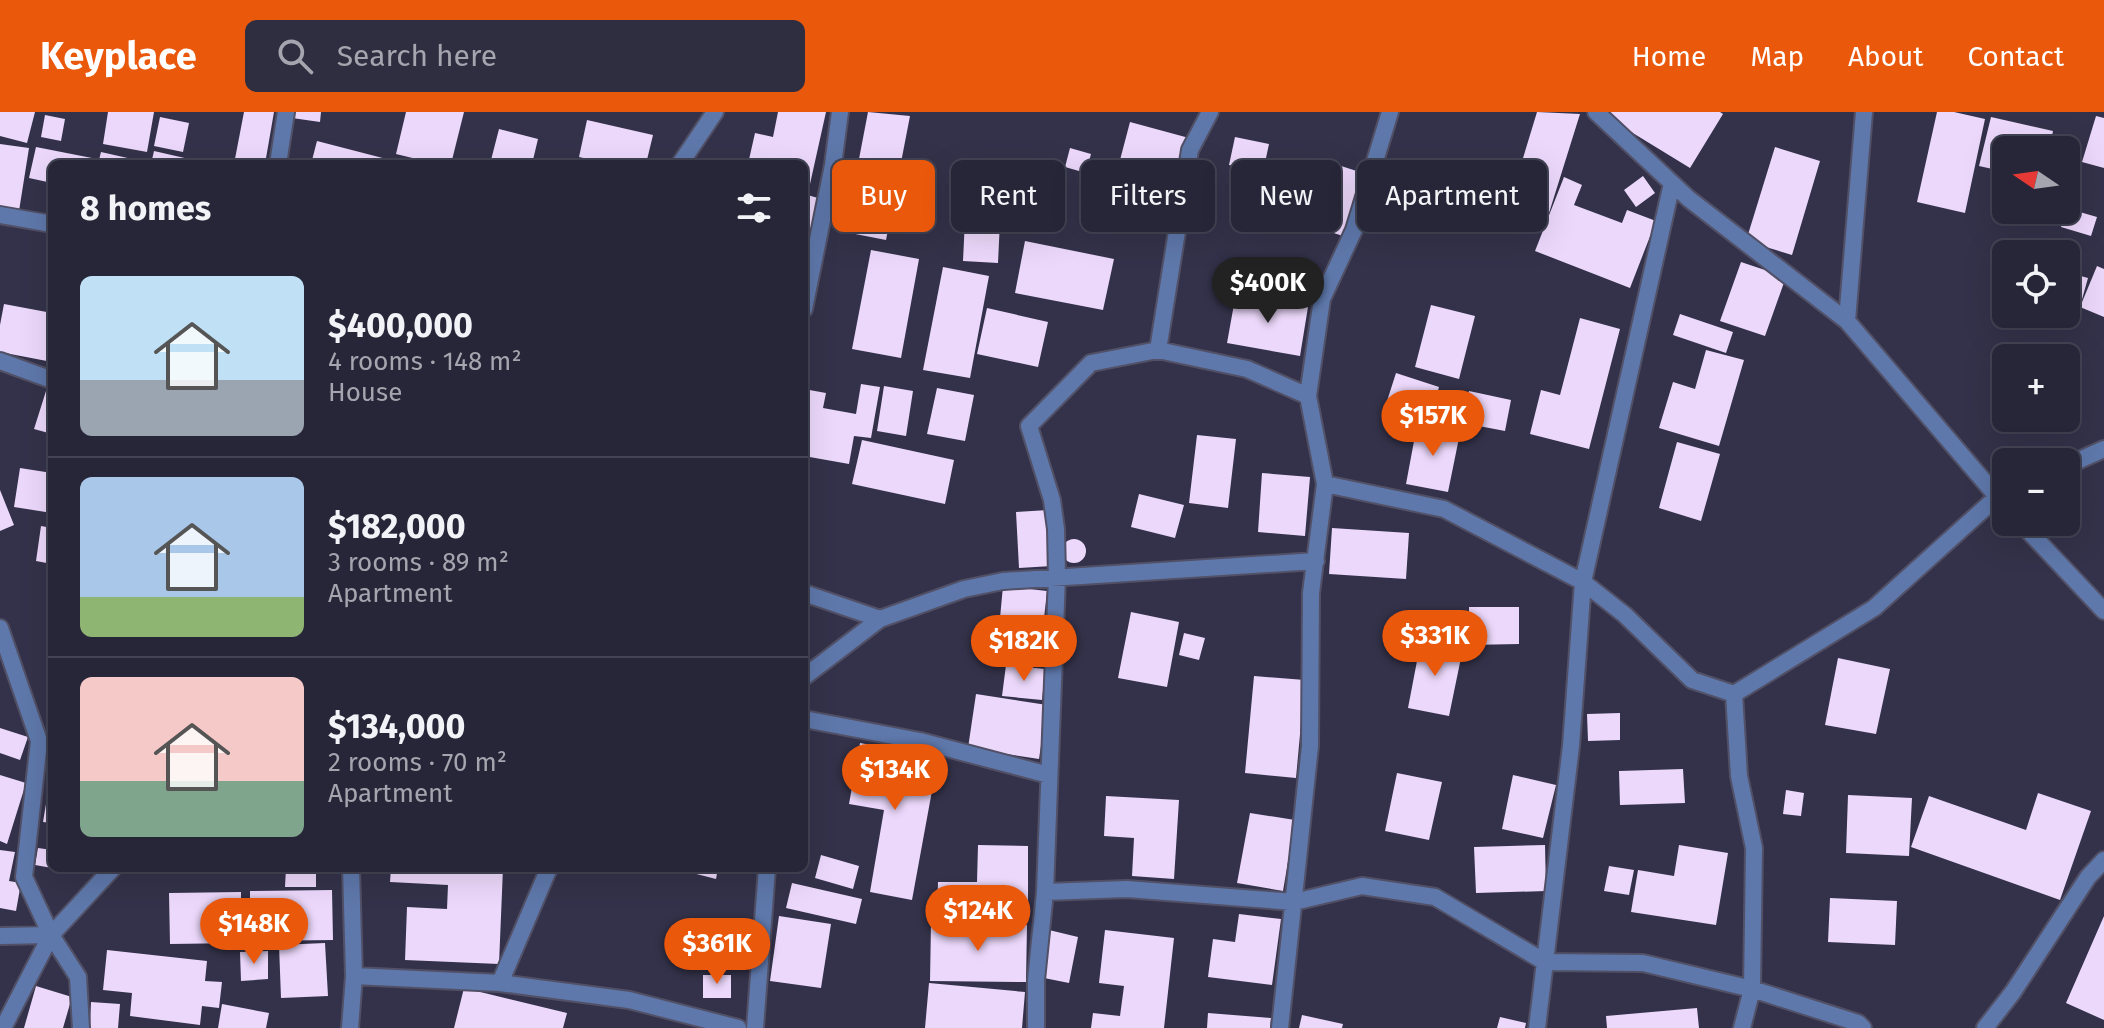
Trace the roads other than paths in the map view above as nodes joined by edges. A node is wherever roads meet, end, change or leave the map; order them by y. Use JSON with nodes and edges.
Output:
{"nodes":[{"id":1,"x":286,"y":112,"type":"edge"},
{"id":2,"x":715,"y":112,"type":"edge"},
{"id":3,"x":840,"y":112,"type":"edge"},
{"id":4,"x":1210,"y":112,"type":"edge"},
{"id":5,"x":1390,"y":112,"type":"edge"},
{"id":6,"x":1596,"y":112,"type":"edge"},
{"id":7,"x":1864,"y":112,"type":"edge"},
{"id":8,"x":279,"y":160,"type":"edge"},
{"id":9,"x":683,"y":160,"type":"edge"},
{"id":10,"x":1672,"y":183,"type":"junction"},
{"id":11,"x":0,"y":215,"type":"edge"},
{"id":12,"x":48,"y":223,"type":"edge"},
{"id":13,"x":808,"y":289,"type":"edge"},
{"id":14,"x":1847,"y":321,"type":"junction"},
{"id":15,"x":1158,"y":350,"type":"junction"},
{"id":16,"x":0,"y":361,"type":"edge"},
{"id":17,"x":48,"y":379,"type":"edge"},
{"id":18,"x":1308,"y":396,"type":"junction"},
{"id":19,"x":2104,"y":449,"type":"edge"},
{"id":20,"x":2080,"y":460,"type":"edge"},
{"id":21,"x":1325,"y":484,"type":"junction"},
{"id":22,"x":1992,"y":486,"type":"edge"},
{"id":23,"x":1992,"y":508,"type":"edge"},
{"id":24,"x":2033,"y":536,"type":"edge"},
{"id":25,"x":1316,"y":561,"type":"junction"},
{"id":26,"x":1057,"y":577,"type":"junction"},
{"id":27,"x":1583,"y":582,"type":"junction"},
{"id":28,"x":808,"y":594,"type":"edge"},
{"id":29,"x":2104,"y":611,"type":"edge"},
{"id":30,"x":880,"y":619,"type":"junction"},
{"id":31,"x":0,"y":628,"type":"edge"},
{"id":32,"x":808,"y":674,"type":"edge"},
{"id":33,"x":1734,"y":694,"type":"junction"},
{"id":34,"x":808,"y":720,"type":"edge"},
{"id":35,"x":1049,"y":775,"type":"junction"},
{"id":36,"x":2104,"y":860,"type":"edge"},
{"id":37,"x":109,"y":872,"type":"edge"},
{"id":38,"x":351,"y":872,"type":"edge"},
{"id":39,"x":547,"y":872,"type":"edge"},
{"id":40,"x":767,"y":872,"type":"edge"},
{"id":41,"x":1045,"y":892,"type":"junction"},
{"id":42,"x":1294,"y":902,"type":"junction"},
{"id":43,"x":51,"y":935,"type":"junction"},
{"id":44,"x":0,"y":936,"type":"edge"},
{"id":45,"x":1545,"y":962,"type":"junction"},
{"id":46,"x":354,"y":976,"type":"junction"},
{"id":47,"x":500,"y":983,"type":"junction"},
{"id":48,"x":1752,"y":989,"type":"junction"},
{"id":49,"x":3,"y":1028,"type":"edge"},
{"id":50,"x":81,"y":1028,"type":"edge"},
{"id":51,"x":350,"y":1028,"type":"edge"},
{"id":52,"x":738,"y":1028,"type":"edge"},
{"id":53,"x":755,"y":1028,"type":"edge"},
{"id":54,"x":1036,"y":1028,"type":"edge"},
{"id":55,"x":1280,"y":1028,"type":"edge"},
{"id":56,"x":1537,"y":1028,"type":"edge"},
{"id":57,"x":1742,"y":1028,"type":"edge"},
{"id":58,"x":1863,"y":1028,"type":"edge"},
{"id":59,"x":1985,"y":1028,"type":"edge"}],
"edges":[{"from":1,"to":8,"type":"street"},
{"from":2,"to":9,"type":"street"},
{"from":3,"to":13,"type":"street"},
{"from":4,"to":15,"type":"street"},
{"from":5,"to":18,"type":"street"},
{"from":6,"to":10,"type":"street"},
{"from":7,"to":14,"type":"street"},
{"from":10,"to":14,"type":"street"},
{"from":10,"to":27,"type":"street"},
{"from":11,"to":12,"type":"street"},
{"from":14,"to":22,"type":"street"},
{"from":15,"to":18,"type":"street"},
{"from":15,"to":26,"type":"street"},
{"from":16,"to":17,"type":"street"},
{"from":18,"to":21,"type":"street"},
{"from":19,"to":20,"type":"street"},
{"from":21,"to":25,"type":"street"},
{"from":21,"to":27,"type":"street"},
{"from":23,"to":33,"type":"street"},
{"from":24,"to":29,"type":"street"},
{"from":25,"to":26,"type":"street"},
{"from":25,"to":42,"type":"street"},
{"from":26,"to":30,"type":"street"},
{"from":26,"to":35,"type":"street"},
{"from":27,"to":33,"type":"street"},
{"from":27,"to":45,"type":"street"},
{"from":28,"to":30,"type":"street"},
{"from":30,"to":32,"type":"street"},
{"from":31,"to":43,"type":"street"},
{"from":33,"to":48,"type":"street"},
{"from":34,"to":35,"type":"street"},
{"from":35,"to":41,"type":"street"},
{"from":36,"to":59,"type":"street"},
{"from":37,"to":43,"type":"street"},
{"from":38,"to":46,"type":"street"},
{"from":39,"to":47,"type":"street"},
{"from":40,"to":53,"type":"street"},
{"from":41,"to":42,"type":"street"},
{"from":41,"to":54,"type":"street"},
{"from":42,"to":45,"type":"street"},
{"from":42,"to":55,"type":"street"},
{"from":43,"to":44,"type":"street"},
{"from":43,"to":49,"type":"street"},
{"from":43,"to":50,"type":"street"},
{"from":45,"to":48,"type":"street"},
{"from":45,"to":56,"type":"street"},
{"from":46,"to":47,"type":"street"},
{"from":46,"to":51,"type":"street"},
{"from":47,"to":52,"type":"street"},
{"from":48,"to":57,"type":"street"},
{"from":48,"to":58,"type":"street"}]}
